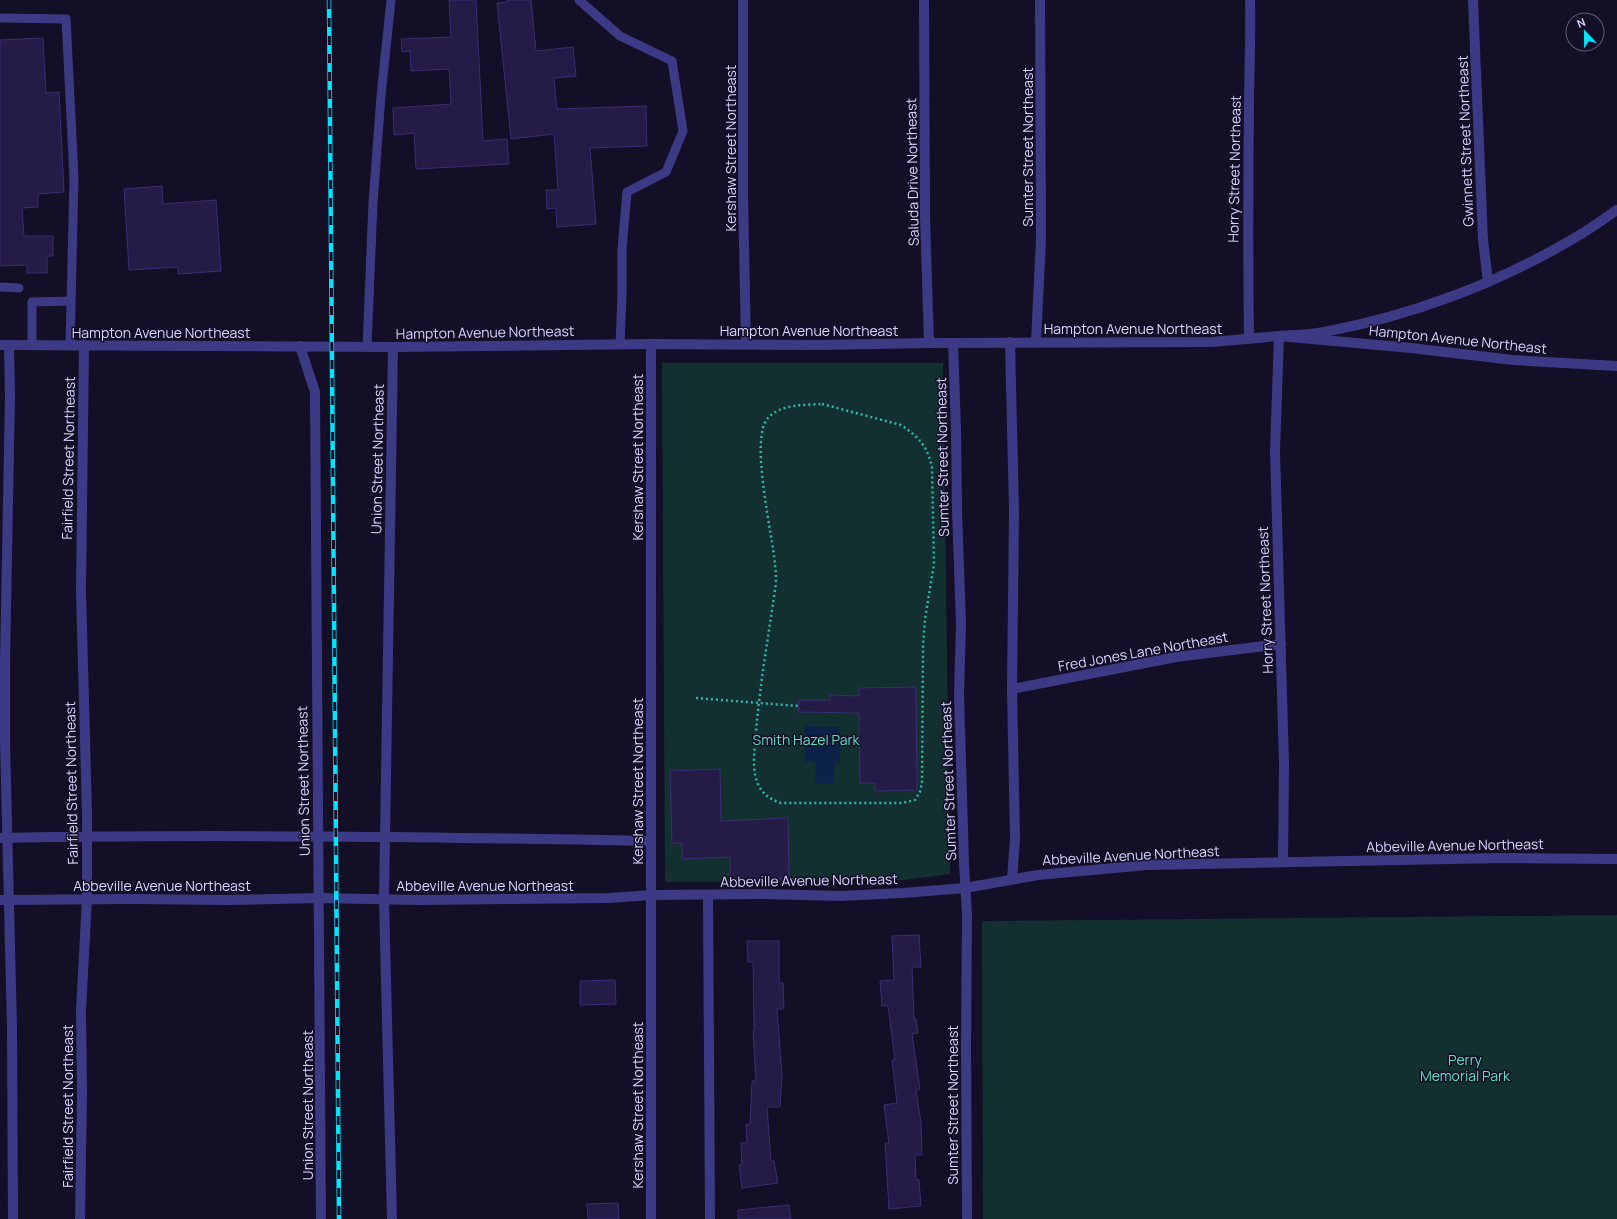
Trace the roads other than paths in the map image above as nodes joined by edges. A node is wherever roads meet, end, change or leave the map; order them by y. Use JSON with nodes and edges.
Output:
{"nodes":[{"id":1,"x":391,"y":0,"type":"edge"},
{"id":2,"x":579,"y":0,"type":"edge"},
{"id":3,"x":744,"y":0,"type":"edge"},
{"id":4,"x":924,"y":0,"type":"edge"},
{"id":5,"x":1040,"y":0,"type":"edge"},
{"id":6,"x":1250,"y":0,"type":"edge"},
{"id":7,"x":1473,"y":0,"type":"edge"},
{"id":8,"x":0,"y":18,"type":"edge"},
{"id":9,"x":1617,"y":210,"type":"edge"},
{"id":10,"x":1488,"y":282,"type":"junction"},
{"id":11,"x":0,"y":287,"type":"edge"},
{"id":12,"x":19,"y":288,"type":"dead end"},
{"id":13,"x":71,"y":300,"type":"junction"},
{"id":14,"x":1279,"y":336,"type":"junction"},
{"id":15,"x":1249,"y":339,"type":"junction"},
{"id":16,"x":1010,"y":342,"type":"junction"},
{"id":17,"x":1036,"y":342,"type":"junction"},
{"id":18,"x":929,"y":343,"type":"junction"},
{"id":19,"x":954,"y":343,"type":"junction"},
{"id":20,"x":620,"y":344,"type":"junction"},
{"id":21,"x":651,"y":344,"type":"junction"},
{"id":22,"x":746,"y":344,"type":"junction"},
{"id":23,"x":32,"y":345,"type":"junction"},
{"id":24,"x":70,"y":345,"type":"junction"},
{"id":25,"x":84,"y":345,"type":"junction"},
{"id":26,"x":4,"y":346,"type":"edge"},
{"id":27,"x":300,"y":346,"type":"junction"},
{"id":28,"x":367,"y":347,"type":"junction"},
{"id":29,"x":393,"y":347,"type":"junction"},
{"id":30,"x":1617,"y":366,"type":"edge"},
{"id":31,"x":1280,"y":644,"type":"junction"},
{"id":32,"x":1012,"y":689,"type":"junction"},
{"id":33,"x":87,"y":836,"type":"junction"},
{"id":34,"x":318,"y":836,"type":"junction"},
{"id":35,"x":385,"y":836,"type":"junction"},
{"id":36,"x":4,"y":838,"type":"edge"},
{"id":37,"x":651,"y":840,"type":"junction"},
{"id":38,"x":1617,"y":859,"type":"edge"},
{"id":39,"x":1283,"y":862,"type":"junction"},
{"id":40,"x":1012,"y":879,"type":"junction"},
{"id":41,"x":966,"y":888,"type":"junction"},
{"id":42,"x":708,"y":895,"type":"junction"},
{"id":43,"x":651,"y":896,"type":"junction"},
{"id":44,"x":319,"y":898,"type":"junction"},
{"id":45,"x":384,"y":898,"type":"junction"},
{"id":46,"x":87,"y":899,"type":"junction"},
{"id":47,"x":5,"y":900,"type":"edge"},
{"id":48,"x":13,"y":1219,"type":"edge"},
{"id":49,"x":80,"y":1219,"type":"edge"},
{"id":50,"x":321,"y":1219,"type":"edge"},
{"id":51,"x":392,"y":1219,"type":"edge"},
{"id":52,"x":651,"y":1219,"type":"edge"},
{"id":53,"x":710,"y":1219,"type":"edge"},
{"id":54,"x":967,"y":1219,"type":"edge"}],
"edges":[{"from":1,"to":28,"type":"lane"},
{"from":2,"to":20,"type":"lane"},
{"from":3,"to":22,"type":"street","name":"Kershaw Street Northeast"},
{"from":4,"to":18,"type":"street","name":"Saluda Drive Northeast"},
{"from":5,"to":17,"type":"street","name":"Sumter Street Northeast"},
{"from":6,"to":15,"type":"street","name":"Horry Street Northeast"},
{"from":7,"to":10,"type":"street","name":"Gwinnett Street Northeast"},
{"from":8,"to":13,"type":"lane"},
{"from":9,"to":10,"type":"street"},
{"from":10,"to":14,"type":"street"},
{"from":11,"to":12,"type":"lane"},
{"from":13,"to":23,"type":"lane"},
{"from":13,"to":24,"type":"lane"},
{"from":14,"to":15,"type":"street","name":"Hampton Avenue Northeast"},
{"from":14,"to":30,"type":"street","name":"Hampton Avenue Northeast"},
{"from":14,"to":31,"type":"street","name":"Horry Street Northeast"},
{"from":15,"to":17,"type":"street","name":"Hampton Avenue Northeast"},
{"from":16,"to":17,"type":"street","name":"Hampton Avenue Northeast"},
{"from":16,"to":19,"type":"street","name":"Hampton Avenue Northeast"},
{"from":16,"to":32,"type":"street"},
{"from":18,"to":19,"type":"street","name":"Hampton Avenue Northeast"},
{"from":18,"to":22,"type":"street","name":"Hampton Avenue Northeast"},
{"from":19,"to":41,"type":"street","name":"Sumter Street Northeast"},
{"from":20,"to":21,"type":"street","name":"Hampton Avenue Northeast"},
{"from":20,"to":29,"type":"street","name":"Hampton Avenue Northeast"},
{"from":21,"to":22,"type":"street","name":"Hampton Avenue Northeast"},
{"from":21,"to":37,"type":"street","name":"Kershaw Street Northeast"},
{"from":23,"to":24,"type":"street","name":"Hampton Avenue Northeast"},
{"from":23,"to":26,"type":"street","name":"Hampton Avenue Northeast"},
{"from":24,"to":25,"type":"street","name":"Hampton Avenue Northeast"},
{"from":25,"to":27,"type":"street","name":"Hampton Avenue Northeast"},
{"from":25,"to":33,"type":"street","name":"Fairfield Street Northeast"},
{"from":26,"to":36,"type":"street"},
{"from":27,"to":28,"type":"street","name":"Hampton Avenue Northeast"},
{"from":27,"to":34,"type":"street","name":"Union Street Northeast"},
{"from":28,"to":29,"type":"street","name":"Hampton Avenue Northeast"},
{"from":29,"to":35,"type":"street","name":"Union Street Northeast"},
{"from":31,"to":32,"type":"street","name":"Fred Jones Lane Northeast"},
{"from":31,"to":39,"type":"street","name":"Horry Street Northeast"},
{"from":32,"to":40,"type":"street"},
{"from":33,"to":34,"type":"street"},
{"from":33,"to":36,"type":"street"},
{"from":33,"to":46,"type":"street","name":"Fairfield Street Northeast"},
{"from":34,"to":35,"type":"street"},
{"from":34,"to":44,"type":"street","name":"Union Street Northeast"},
{"from":35,"to":37,"type":"street"},
{"from":35,"to":45,"type":"street","name":"Union Street Northeast"},
{"from":36,"to":47,"type":"street"},
{"from":37,"to":43,"type":"street","name":"Kershaw Street Northeast"},
{"from":38,"to":39,"type":"street","name":"Abbeville Avenue Northeast"},
{"from":39,"to":40,"type":"street","name":"Abbeville Avenue Northeast"},
{"from":40,"to":41,"type":"street","name":"Abbeville Avenue Northeast"},
{"from":41,"to":42,"type":"street","name":"Abbeville Avenue Northeast"},
{"from":41,"to":54,"type":"street","name":"Sumter Street Northeast"},
{"from":42,"to":43,"type":"street","name":"Abbeville Avenue Northeast"},
{"from":42,"to":53,"type":"street"},
{"from":43,"to":45,"type":"street","name":"Abbeville Avenue Northeast"},
{"from":43,"to":52,"type":"street","name":"Kershaw Street Northeast"},
{"from":44,"to":45,"type":"street","name":"Abbeville Avenue Northeast"},
{"from":44,"to":46,"type":"street","name":"Abbeville Avenue Northeast"},
{"from":44,"to":50,"type":"street","name":"Union Street Northeast"},
{"from":45,"to":51,"type":"street","name":"Union Street Northeast"},
{"from":46,"to":47,"type":"street","name":"Abbeville Avenue Northeast"},
{"from":46,"to":49,"type":"street","name":"Fairfield Street Northeast"},
{"from":47,"to":48,"type":"street"}]}
